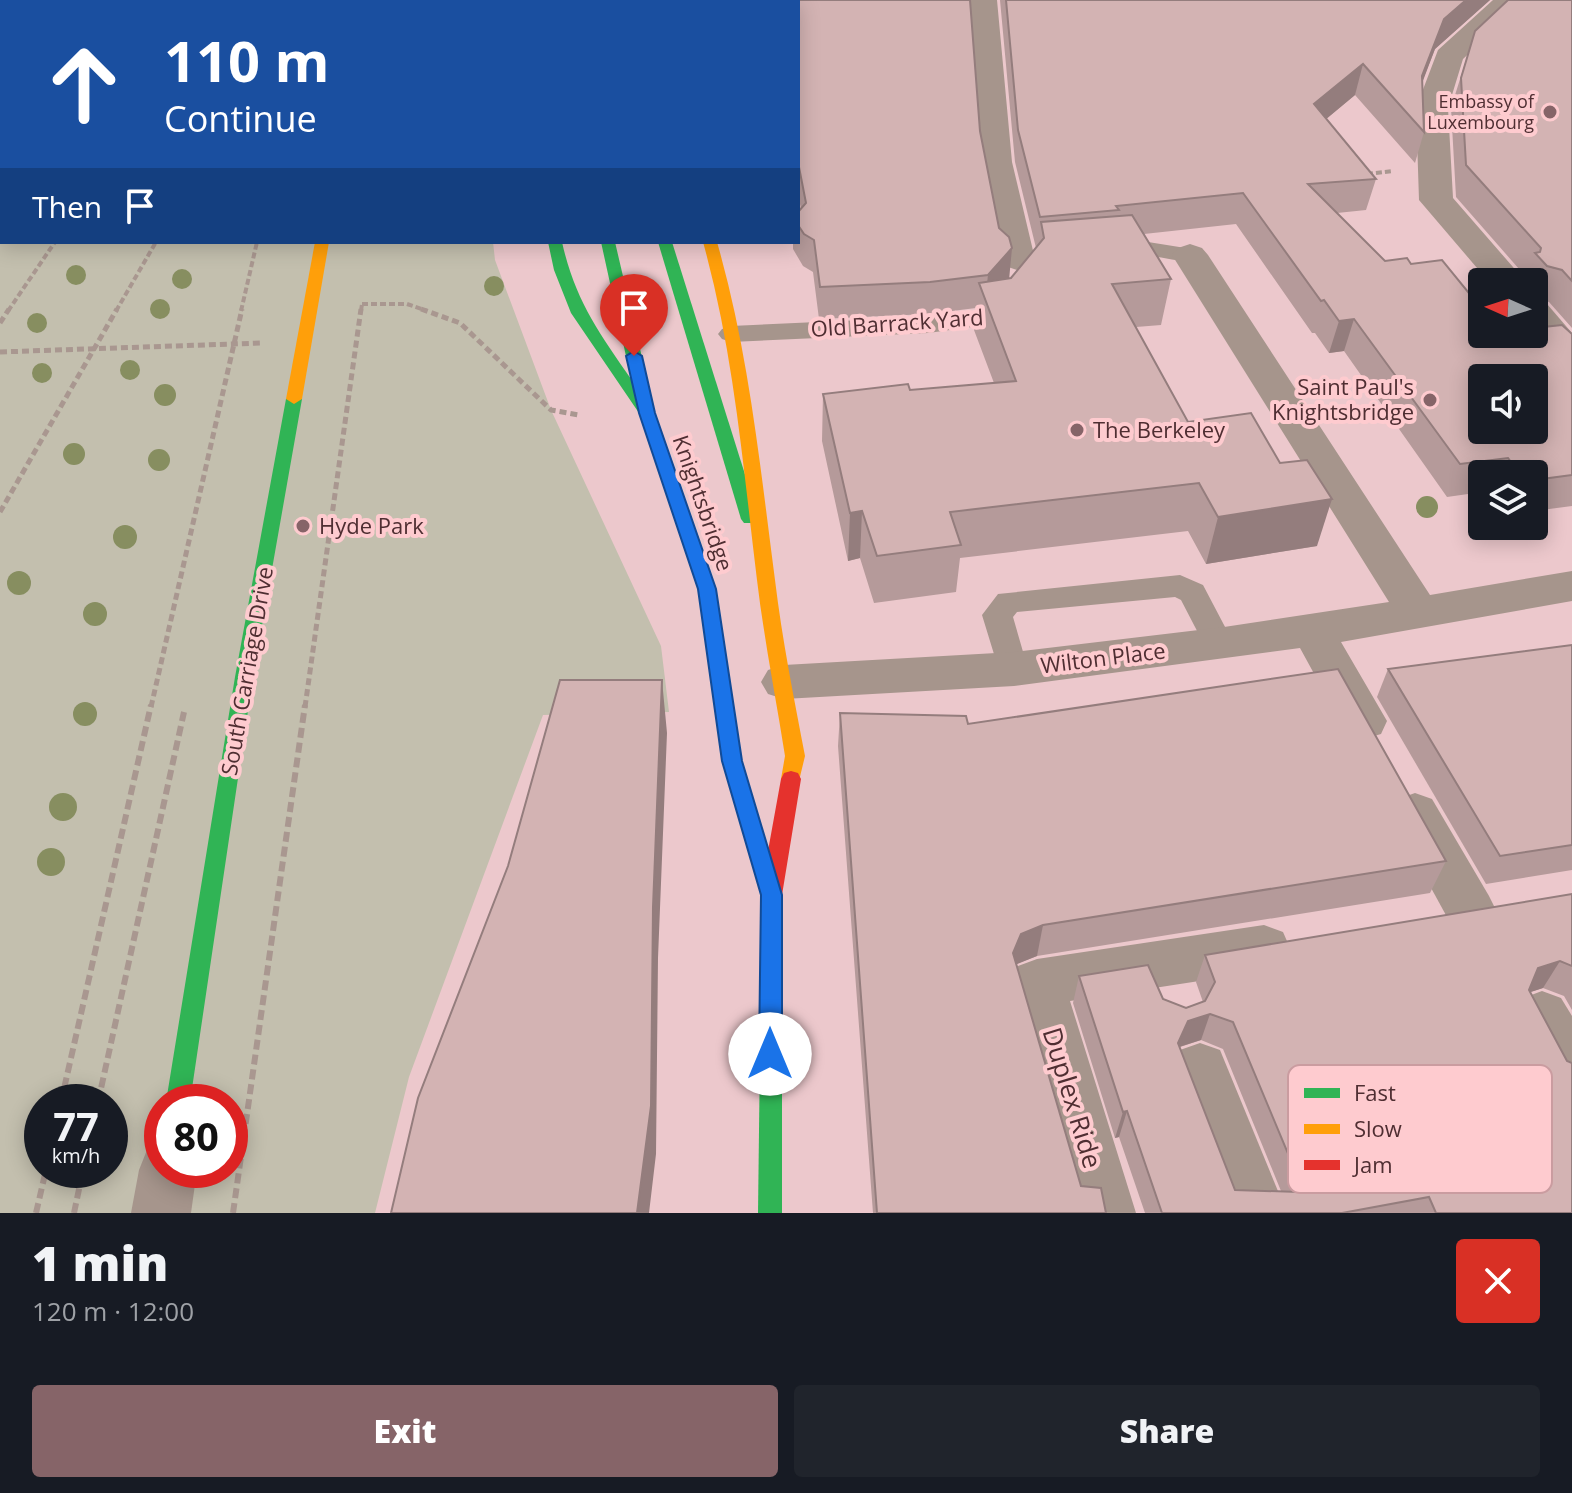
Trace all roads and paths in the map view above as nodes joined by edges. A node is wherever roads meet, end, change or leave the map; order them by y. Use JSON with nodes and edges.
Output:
{"nodes":[{"id":1,"x":983,"y":0,"type":"edge"},
{"id":2,"x":1572,"y":14,"type":"edge"},
{"id":3,"x":1368,"y":174,"type":"edge"},
{"id":4,"x":1353,"y":175,"type":"edge"},
{"id":5,"x":54,"y":244,"type":"edge"},
{"id":6,"x":155,"y":244,"type":"edge"},
{"id":7,"x":257,"y":244,"type":"edge"},
{"id":8,"x":322,"y":244,"type":"edge"},
{"id":9,"x":555,"y":244,"type":"edge"},
{"id":10,"x":608,"y":244,"type":"edge"},
{"id":11,"x":666,"y":244,"type":"edge"},
{"id":12,"x":711,"y":244,"type":"edge"},
{"id":13,"x":1090,"y":253,"type":"edge"},
{"id":14,"x":1190,"y":255,"type":"joint"},
{"id":15,"x":1032,"y":258,"type":"joint"},
{"id":16,"x":1496,"y":268,"type":"edge"},
{"id":17,"x":311,"y":304,"type":"junction"},
{"id":18,"x":362,"y":304,"type":"junction"},
{"id":19,"x":0,"y":323,"type":"edge"},
{"id":20,"x":1548,"y":328,"type":"edge"},
{"id":21,"x":731,"y":334,"type":"junction"},
{"id":22,"x":305,"y":343,"type":"junction"},
{"id":23,"x":233,"y":344,"type":"junction"},
{"id":24,"x":95,"y":350,"type":"junction"},
{"id":25,"x":0,"y":352,"type":"edge"},
{"id":26,"x":1572,"y":356,"type":"edge"},
{"id":27,"x":647,"y":413,"type":"junction"},
{"id":28,"x":579,"y":415,"type":"dead end"},
{"id":29,"x":0,"y":512,"type":"edge"},
{"id":30,"x":763,"y":560,"type":"junction"},
{"id":31,"x":1572,"y":586,"type":"edge"},
{"id":32,"x":1419,"y":614,"type":"junction"},
{"id":33,"x":1312,"y":630,"type":"junction"},
{"id":34,"x":1219,"y":644,"type":"junction"},
{"id":35,"x":1012,"y":669,"type":"junction"},
{"id":36,"x":784,"y":682,"type":"junction"},
{"id":37,"x":771,"y":895,"type":"junction"},
{"id":38,"x":1479,"y":919,"type":"edge"},
{"id":39,"x":1309,"y":940,"type":"edge"},
{"id":40,"x":1542,"y":1015,"type":"edge"},
{"id":41,"x":1200,"y":1068,"type":"dead end"},
{"id":42,"x":1572,"y":1068,"type":"edge"},
{"id":43,"x":65,"y":1084,"type":"edge"},
{"id":44,"x":181,"y":1084,"type":"edge"},
{"id":45,"x":42,"y":1188,"type":"edge"},
{"id":46,"x":79,"y":1188,"type":"edge"},
{"id":47,"x":165,"y":1188,"type":"edge"},
{"id":48,"x":36,"y":1213,"type":"edge"},
{"id":49,"x":74,"y":1213,"type":"edge"},
{"id":50,"x":161,"y":1213,"type":"edge"},
{"id":51,"x":233,"y":1213,"type":"edge"},
{"id":52,"x":770,"y":1213,"type":"edge"},
{"id":53,"x":1106,"y":1213,"type":"edge"},
{"id":54,"x":1257,"y":1213,"type":"edge"}],
"edges":[{"from":1,"to":15,"type":"street"},
{"from":2,"to":16,"type":"street"},
{"from":3,"to":4,"type":"path"},
{"from":5,"to":19,"type":"path"},
{"from":6,"to":24,"type":"path"},
{"from":7,"to":23,"type":"path"},
{"from":8,"to":17,"type":"main road","name":"South Carriage Drive"},
{"from":9,"to":27,"type":"main road","name":"Knightsbridge"},
{"from":10,"to":27,"type":"main road"},
{"from":11,"to":30,"type":"main road"},
{"from":12,"to":21,"type":"main road","name":"Knightsbridge"},
{"from":13,"to":14,"type":"lane"},
{"from":14,"to":32,"type":"street"},
{"from":15,"to":21,"type":"lane","name":"Old Barrack Yard"},
{"from":17,"to":18,"type":"path"},
{"from":17,"to":22,"type":"main road","name":"South Carriage Drive"},
{"from":18,"to":28,"type":"path"},
{"from":18,"to":51,"type":"path"},
{"from":20,"to":26,"type":"street"},
{"from":21,"to":30,"type":"main road","name":"Knightsbridge"},
{"from":22,"to":23,"type":"path"},
{"from":22,"to":44,"type":"main road","name":"South Carriage Drive"},
{"from":23,"to":24,"type":"path"},
{"from":23,"to":43,"type":"path"},
{"from":24,"to":25,"type":"path"},
{"from":24,"to":29,"type":"path"},
{"from":27,"to":37,"type":"main road","name":"Knightsbridge"},
{"from":30,"to":36,"type":"main road","name":"Knightsbridge"},
{"from":31,"to":32,"type":"street","name":"Wilton Place"},
{"from":32,"to":33,"type":"street","name":"Wilton Place"},
{"from":33,"to":34,"type":"street","name":"Wilton Place"},
{"from":33,"to":38,"type":"street"},
{"from":34,"to":35,"type":"street","name":"Wilton Place"},
{"from":34,"to":35,"type":"lane"},
{"from":35,"to":36,"type":"street","name":"Wilton Place"},
{"from":36,"to":37,"type":"main road","name":"Knightsbridge"},
{"from":37,"to":52,"type":"main road","name":"Knightsbridge"},
{"from":39,"to":53,"type":"street","name":"Duplex Ride"},
{"from":40,"to":42,"type":"street"},
{"from":41,"to":54,"type":"street"},
{"from":45,"to":48,"type":"path"},
{"from":46,"to":49,"type":"path"},
{"from":47,"to":50,"type":"street"}]}
